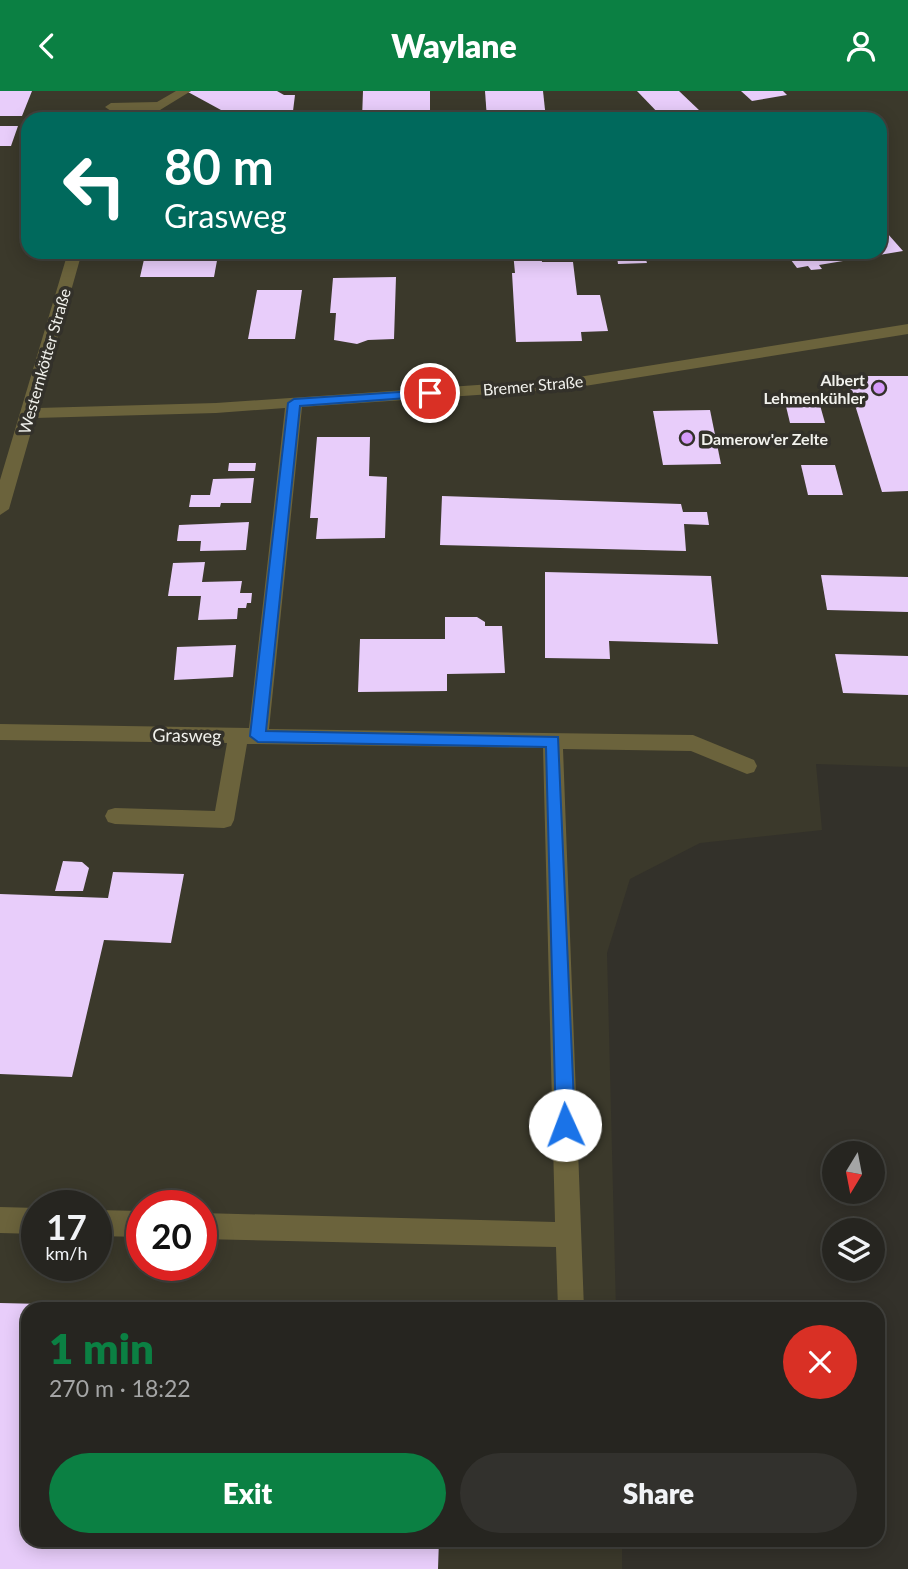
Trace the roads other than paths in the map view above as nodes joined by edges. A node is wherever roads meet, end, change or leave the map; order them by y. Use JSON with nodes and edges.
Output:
{"nodes":[{"id":1,"x":118,"y":91,"type":"edge"},
{"id":2,"x":185,"y":91,"type":"edge"},
{"id":3,"x":109,"y":112,"type":"edge"},
{"id":4,"x":116,"y":112,"type":"edge"},
{"id":5,"x":73,"y":259,"type":"edge"},
{"id":6,"x":908,"y":330,"type":"edge"},
{"id":7,"x":294,"y":403,"type":"junction"},
{"id":8,"x":29,"y":413,"type":"junction"},
{"id":9,"x":5,"y":477,"type":"edge"},
{"id":10,"x":0,"y":509,"type":"edge"},
{"id":11,"x":0,"y":732,"type":"edge"},
{"id":12,"x":248,"y":736,"type":"junction"},
{"id":13,"x":553,"y":741,"type":"junction"},
{"id":14,"x":747,"y":766,"type":"dead end"},
{"id":15,"x":116,"y":816,"type":"dead end"},
{"id":16,"x":0,"y":1220,"type":"edge"},
{"id":17,"x":21,"y":1221,"type":"edge"},
{"id":18,"x":217,"y":1226,"type":"edge"},
{"id":19,"x":569,"y":1235,"type":"junction"},
{"id":20,"x":571,"y":1302,"type":"edge"}],
"edges":[{"from":1,"to":3,"type":"street"},
{"from":2,"to":4,"type":"street"},
{"from":5,"to":8,"type":"street","name":"Westernkötter Straße"},
{"from":6,"to":7,"type":"street","name":"Bremer Straße"},
{"from":7,"to":8,"type":"street","name":"Bremer Straße"},
{"from":7,"to":12,"type":"street"},
{"from":8,"to":9,"type":"street","name":"Westernkötter Straße"},
{"from":9,"to":10,"type":"street","name":"Westernkötter Straße"},
{"from":11,"to":12,"type":"street","name":"Grasweg"},
{"from":12,"to":13,"type":"street","name":"Grasweg"},
{"from":12,"to":15,"type":"street"},
{"from":13,"to":14,"type":"street","name":"Grasweg"},
{"from":13,"to":19,"type":"street"},
{"from":16,"to":17,"type":"street"},
{"from":18,"to":19,"type":"street"},
{"from":19,"to":20,"type":"street"}]}
